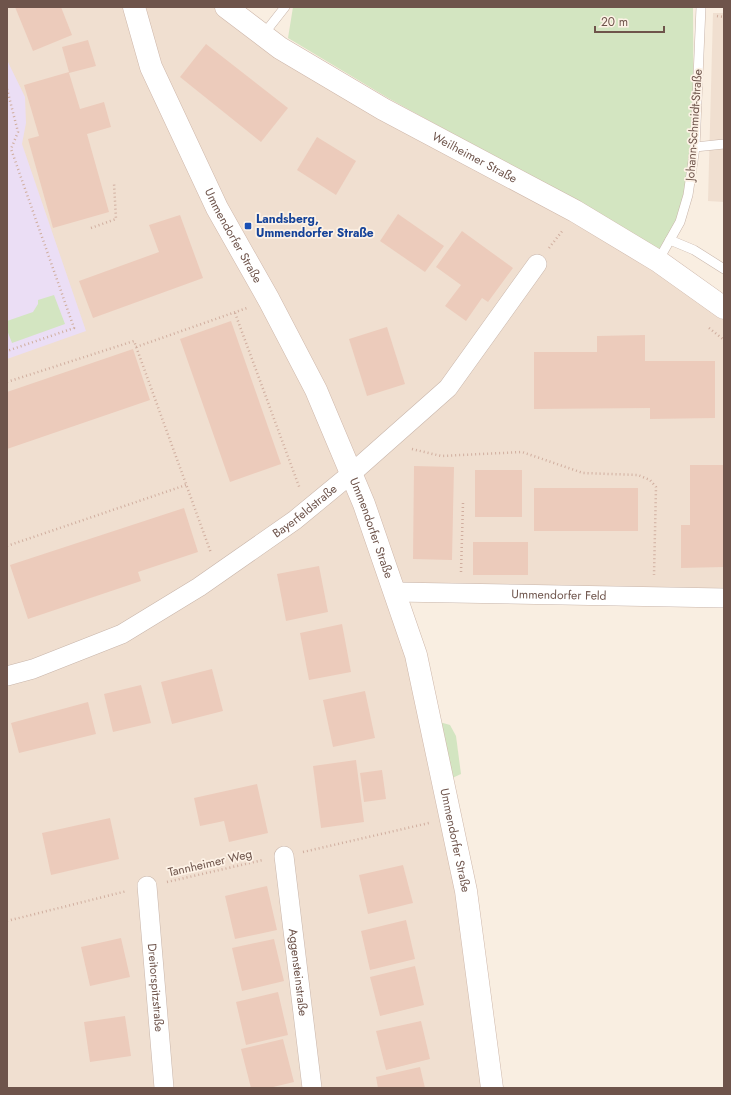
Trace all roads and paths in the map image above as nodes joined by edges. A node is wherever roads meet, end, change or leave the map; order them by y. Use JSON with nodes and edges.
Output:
{"nodes":[{"id":1,"x":134,"y":7,"type":"edge"},
{"id":2,"x":226,"y":7,"type":"edge"},
{"id":3,"x":285,"y":7,"type":"edge"},
{"id":4,"x":701,"y":7,"type":"edge"},
{"id":5,"x":263,"y":35,"type":"junction"},
{"id":6,"x":7,"y":88,"type":"edge"},
{"id":7,"x":724,"y":144,"type":"edge"},
{"id":8,"x":695,"y":147,"type":"junction"},
{"id":9,"x":114,"y":183,"type":"dead end"},
{"id":10,"x":91,"y":228,"type":"dead end"},
{"id":11,"x":670,"y":240,"type":"junction"},
{"id":12,"x":658,"y":261,"type":"junction"},
{"id":13,"x":537,"y":264,"type":"dead end"},
{"id":14,"x":724,"y":269,"type":"edge"},
{"id":15,"x":269,"y":300,"type":"junction"},
{"id":16,"x":724,"y":308,"type":"edge"},
{"id":17,"x":235,"y":313,"type":"junction"},
{"id":18,"x":136,"y":347,"type":"junction"},
{"id":19,"x":7,"y":351,"type":"edge"},
{"id":20,"x":7,"y":382,"type":"edge"},
{"id":21,"x":393,"y":436,"type":"junction"},
{"id":22,"x":352,"y":473,"type":"junction"},
{"id":23,"x":186,"y":485,"type":"junction"},
{"id":24,"x":463,"y":503,"type":"dead end"},
{"id":25,"x":308,"y":509,"type":"junction"},
{"id":26,"x":7,"y":546,"type":"edge"},
{"id":27,"x":218,"y":573,"type":"junction"},
{"id":28,"x":395,"y":592,"type":"junction"},
{"id":29,"x":460,"y":593,"type":"junction"},
{"id":30,"x":653,"y":598,"type":"junction"},
{"id":31,"x":724,"y":598,"type":"edge"},
{"id":32,"x":7,"y":676,"type":"edge"},
{"id":33,"x":418,"y":826,"type":"dead end"},
{"id":34,"x":284,"y":856,"type":"junction"},
{"id":35,"x":147,"y":886,"type":"junction"},
{"id":36,"x":7,"y":921,"type":"edge"},
{"id":37,"x":164,"y":1088,"type":"edge"},
{"id":38,"x":312,"y":1088,"type":"edge"},
{"id":39,"x":492,"y":1088,"type":"edge"}],
"edges":[{"from":1,"to":15,"type":"street","name":"Ummendorfer Straße"},
{"from":2,"to":5,"type":"street","name":"Weilheimer Straße"},
{"from":3,"to":5,"type":"lane"},
{"from":4,"to":8,"type":"lane","name":"Johann-Schmidt-Straße"},
{"from":5,"to":12,"type":"street","name":"Weilheimer Straße"},
{"from":6,"to":19,"type":"path"},
{"from":7,"to":8,"type":"lane"},
{"from":8,"to":11,"type":"lane","name":"Johann-Schmidt-Straße"},
{"from":9,"to":10,"type":"path"},
{"from":11,"to":12,"type":"lane","name":"Johann-Schmidt-Straße"},
{"from":11,"to":14,"type":"lane"},
{"from":12,"to":16,"type":"street","name":"Weilheimer Straße"},
{"from":13,"to":21,"type":"street","name":"Bayerfeldstraße"},
{"from":15,"to":17,"type":"path"},
{"from":15,"to":22,"type":"street","name":"Ummendorfer Straße"},
{"from":17,"to":18,"type":"path"},
{"from":17,"to":25,"type":"path"},
{"from":18,"to":20,"type":"path"},
{"from":18,"to":23,"type":"path"},
{"from":21,"to":22,"type":"street","name":"Bayerfeldstraße"},
{"from":21,"to":30,"type":"path"},
{"from":22,"to":25,"type":"street","name":"Bayerfeldstraße"},
{"from":22,"to":28,"type":"street","name":"Ummendorfer Straße"},
{"from":23,"to":26,"type":"path"},
{"from":23,"to":27,"type":"path"},
{"from":24,"to":29,"type":"path"},
{"from":25,"to":27,"type":"street","name":"Bayerfeldstraße"},
{"from":27,"to":32,"type":"street","name":"Bayerfeldstraße"},
{"from":28,"to":29,"type":"street","name":"Ummendorfer Feld"},
{"from":28,"to":39,"type":"street","name":"Ummendorfer Straße"},
{"from":29,"to":30,"type":"street","name":"Ummendorfer Feld"},
{"from":30,"to":31,"type":"street","name":"Ummendorfer Feld"},
{"from":33,"to":34,"type":"path","name":"Tannheimer Weg"},
{"from":34,"to":35,"type":"path","name":"Tannheimer Weg"},
{"from":34,"to":38,"type":"street","name":"Aggensteinstraße"},
{"from":35,"to":36,"type":"path","name":"Tannheimer Weg"},
{"from":35,"to":37,"type":"street","name":"Dreitorspitzstraße"}]}
